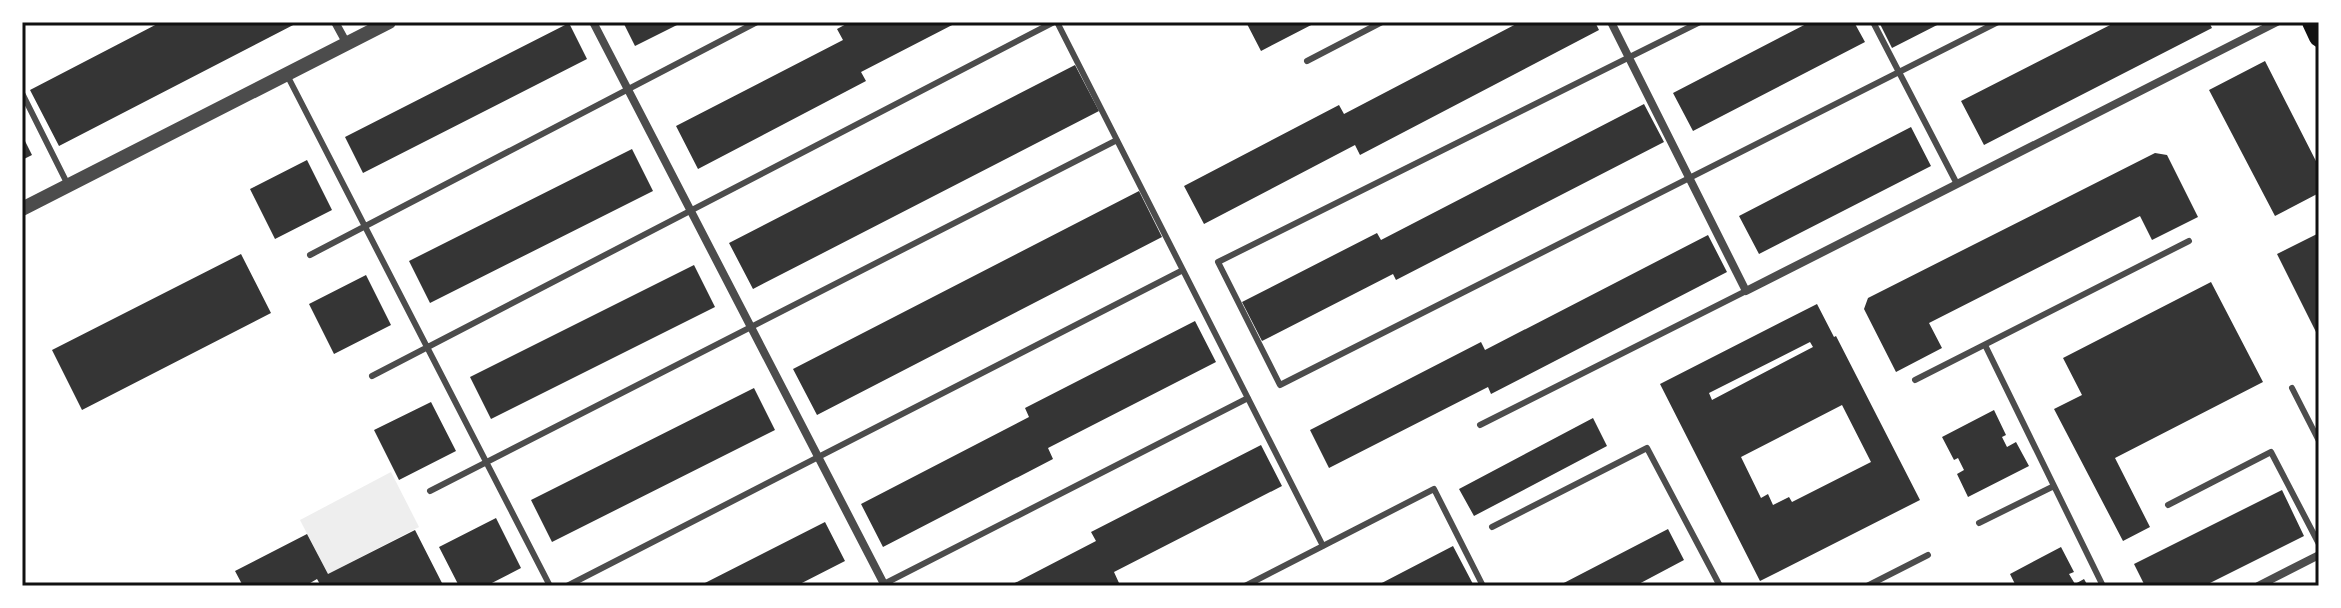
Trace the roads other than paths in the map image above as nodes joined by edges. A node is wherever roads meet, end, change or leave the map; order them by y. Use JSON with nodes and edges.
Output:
{"nodes":[{"id":1,"x":335,"y":22,"type":"edge"},
{"id":2,"x":389,"y":22,"type":"edge"},
{"id":3,"x":593,"y":22,"type":"edge"},
{"id":4,"x":757,"y":22,"type":"edge"},
{"id":5,"x":1055,"y":22,"type":"edge"},
{"id":6,"x":1382,"y":22,"type":"edge"},
{"id":7,"x":1611,"y":22,"type":"edge"},
{"id":8,"x":1700,"y":22,"type":"edge"},
{"id":9,"x":1873,"y":22,"type":"edge"},
{"id":10,"x":1998,"y":22,"type":"edge"},
{"id":11,"x":2277,"y":22,"type":"edge"},
{"id":12,"x":2312,"y":22,"type":"edge"},
{"id":13,"x":2319,"y":37,"type":"edge"},
{"id":14,"x":347,"y":44,"type":"junction"},
{"id":15,"x":1629,"y":59,"type":"junction"},
{"id":16,"x":1307,"y":61,"type":"dead end"},
{"id":17,"x":1899,"y":72,"type":"junction"},
{"id":18,"x":287,"y":75,"type":"junction"},
{"id":19,"x":628,"y":89,"type":"junction"},
{"id":20,"x":22,"y":93,"type":"edge"},
{"id":21,"x":1117,"y":140,"type":"junction"},
{"id":22,"x":1689,"y":177,"type":"junction"},
{"id":23,"x":1957,"y":184,"type":"junction"},
{"id":24,"x":68,"y":185,"type":"junction"},
{"id":25,"x":22,"y":209,"type":"edge"},
{"id":26,"x":691,"y":210,"type":"junction"},
{"id":27,"x":364,"y":227,"type":"junction"},
{"id":28,"x":2189,"y":241,"type":"dead end"},
{"id":29,"x":310,"y":255,"type":"dead end"},
{"id":30,"x":1183,"y":270,"type":"junction"},
{"id":31,"x":1746,"y":291,"type":"junction"},
{"id":32,"x":751,"y":327,"type":"junction"},
{"id":33,"x":1985,"y":345,"type":"junction"},
{"id":34,"x":427,"y":347,"type":"junction"},
{"id":35,"x":372,"y":376,"type":"dead end"},
{"id":36,"x":1915,"y":380,"type":"dead end"},
{"id":37,"x":2292,"y":388,"type":"dead end"},
{"id":38,"x":1248,"y":398,"type":"junction"},
{"id":39,"x":1480,"y":425,"type":"dead end"},
{"id":40,"x":2319,"y":441,"type":"edge"},
{"id":41,"x":818,"y":457,"type":"junction"},
{"id":42,"x":486,"y":462,"type":"junction"},
{"id":43,"x":2054,"y":486,"type":"junction"},
{"id":44,"x":430,"y":491,"type":"dead end"},
{"id":45,"x":2168,"y":505,"type":"dead end"},
{"id":46,"x":1979,"y":523,"type":"dead end"},
{"id":47,"x":1492,"y":527,"type":"dead end"},
{"id":48,"x":2319,"y":544,"type":"edge"},
{"id":49,"x":1323,"y":546,"type":"junction"},
{"id":50,"x":1928,"y":555,"type":"dead end"},
{"id":51,"x":2319,"y":555,"type":"edge"},
{"id":52,"x":883,"y":585,"type":"edge"},
{"id":53,"x":550,"y":586,"type":"edge"},
{"id":54,"x":567,"y":586,"type":"edge"},
{"id":55,"x":1245,"y":586,"type":"edge"},
{"id":56,"x":1483,"y":586,"type":"edge"},
{"id":57,"x":1720,"y":586,"type":"edge"},
{"id":58,"x":1867,"y":586,"type":"edge"},
{"id":59,"x":2103,"y":586,"type":"edge"},
{"id":60,"x":2258,"y":586,"type":"edge"}],
"edges":[{"from":1,"to":14,"type":"street"},
{"from":2,"to":14,"type":"street"},
{"from":3,"to":19,"type":"street"},
{"from":4,"to":19,"type":"lane"},
{"from":5,"to":21,"type":"lane"},
{"from":5,"to":26,"type":"lane"},
{"from":6,"to":16,"type":"lane"},
{"from":7,"to":15,"type":"street"},
{"from":8,"to":15,"type":"lane"},
{"from":9,"to":17,"type":"lane"},
{"from":10,"to":17,"type":"lane"},
{"from":11,"to":23,"type":"street"},
{"from":12,"to":13,"type":"main road"},
{"from":14,"to":18,"type":"street"},
{"from":15,"to":22,"type":"street"},
{"from":15,"to":22,"type":"lane"},
{"from":17,"to":22,"type":"lane"},
{"from":17,"to":23,"type":"lane"},
{"from":18,"to":24,"type":"street"},
{"from":18,"to":27,"type":"lane"},
{"from":19,"to":26,"type":"street"},
{"from":19,"to":27,"type":"lane"},
{"from":20,"to":24,"type":"lane"},
{"from":21,"to":30,"type":"lane"},
{"from":21,"to":32,"type":"lane"},
{"from":22,"to":31,"type":"street"},
{"from":23,"to":31,"type":"street"},
{"from":24,"to":25,"type":"street"},
{"from":26,"to":32,"type":"street"},
{"from":26,"to":34,"type":"lane"},
{"from":27,"to":29,"type":"lane"},
{"from":27,"to":34,"type":"lane"},
{"from":28,"to":33,"type":"lane"},
{"from":30,"to":38,"type":"lane"},
{"from":30,"to":41,"type":"lane"},
{"from":31,"to":39,"type":"lane"},
{"from":32,"to":41,"type":"street"},
{"from":32,"to":42,"type":"lane"},
{"from":33,"to":36,"type":"lane"},
{"from":33,"to":43,"type":"lane"},
{"from":34,"to":35,"type":"lane"},
{"from":34,"to":42,"type":"lane"},
{"from":37,"to":40,"type":"lane"},
{"from":38,"to":49,"type":"lane"},
{"from":38,"to":52,"type":"lane"},
{"from":41,"to":52,"type":"street"},
{"from":41,"to":54,"type":"lane"},
{"from":42,"to":44,"type":"lane"},
{"from":42,"to":53,"type":"lane"},
{"from":43,"to":46,"type":"lane"},
{"from":43,"to":59,"type":"lane"},
{"from":45,"to":48,"type":"lane"},
{"from":47,"to":57,"type":"lane"},
{"from":49,"to":55,"type":"lane"},
{"from":49,"to":56,"type":"lane"},
{"from":50,"to":58,"type":"lane"},
{"from":51,"to":60,"type":"street"}]}
